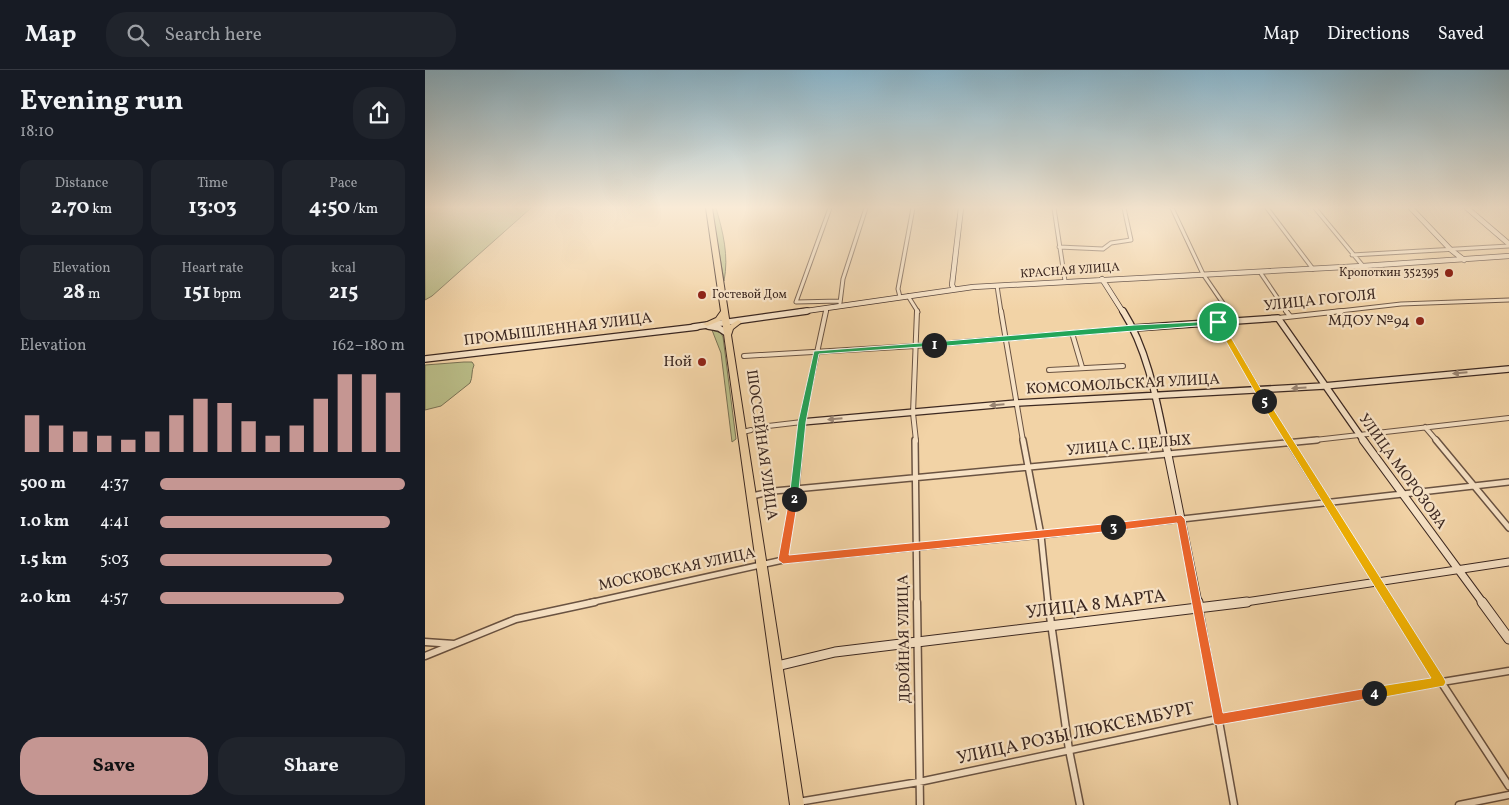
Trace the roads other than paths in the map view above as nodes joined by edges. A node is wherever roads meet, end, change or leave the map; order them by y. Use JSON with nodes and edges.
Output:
{"nodes":[{"id":1,"x":714,"y":242,"type":"edge"},
{"id":2,"x":818,"y":242,"type":"edge"},
{"id":3,"x":855,"y":242,"type":"edge"},
{"id":4,"x":907,"y":242,"type":"edge"},
{"id":5,"x":957,"y":242,"type":"edge"},
{"id":6,"x":1059,"y":242,"type":"edge"},
{"id":7,"x":1111,"y":242,"type":"edge"},
{"id":8,"x":1188,"y":242,"type":"edge"},
{"id":9,"x":1293,"y":242,"type":"edge"},
{"id":10,"x":1342,"y":242,"type":"edge"},
{"id":11,"x":1443,"y":242,"type":"edge"},
{"id":12,"x":1509,"y":245,"type":"edge"},
{"id":13,"x":1059,"y":246,"type":"junction"},
{"id":14,"x":1451,"y":251,"type":"junction"},
{"id":15,"x":1352,"y":255,"type":"junction"},
{"id":16,"x":1509,"y":256,"type":"edge"},
{"id":17,"x":1464,"y":260,"type":"junction"},
{"id":18,"x":1363,"y":266,"type":"junction"},
{"id":19,"x":1313,"y":269,"type":"junction"},
{"id":20,"x":1260,"y":272,"type":"junction"},
{"id":21,"x":1203,"y":274,"type":"junction"},
{"id":22,"x":1102,"y":278,"type":"junction"},
{"id":23,"x":1065,"y":281,"type":"junction"},
{"id":24,"x":997,"y":286,"type":"junction"},
{"id":25,"x":953,"y":289,"type":"junction"},
{"id":26,"x":908,"y":296,"type":"junction"},
{"id":27,"x":900,"y":297,"type":"junction"},
{"id":28,"x":1509,"y":300,"type":"edge"},
{"id":29,"x":840,"y":304,"type":"junction"},
{"id":30,"x":827,"y":308,"type":"junction"},
{"id":31,"x":725,"y":310,"type":"junction"},
{"id":32,"x":1290,"y":316,"type":"junction"},
{"id":33,"x":1277,"y":318,"type":"junction"},
{"id":34,"x":741,"y":320,"type":"junction"},
{"id":35,"x":726,"y":322,"type":"junction"},
{"id":36,"x":1218,"y":322,"type":"junction"},
{"id":37,"x":1235,"y":322,"type":"junction"},
{"id":38,"x":707,"y":325,"type":"junction"},
{"id":39,"x":693,"y":327,"type":"joint"},
{"id":40,"x":1134,"y":328,"type":"junction"},
{"id":41,"x":1072,"y":333,"type":"junction"},
{"id":42,"x":728,"y":334,"type":"junction"},
{"id":43,"x":1007,"y":339,"type":"junction"},
{"id":44,"x":915,"y":346,"type":"junction"},
{"id":45,"x":816,"y":352,"type":"junction"},
{"id":46,"x":744,"y":356,"type":"dead end"},
{"id":47,"x":425,"y":359,"type":"edge"},
{"id":48,"x":1123,"y":366,"type":"dead end"},
{"id":49,"x":1083,"y":367,"type":"junction"},
{"id":50,"x":1509,"y":369,"type":"edge"},
{"id":51,"x":1049,"y":370,"type":"dead end"},
{"id":52,"x":1324,"y":386,"type":"junction"},
{"id":53,"x":1258,"y":391,"type":"junction"},
{"id":54,"x":1156,"y":396,"type":"junction"},
{"id":55,"x":1017,"y":403,"type":"junction"},
{"id":56,"x":913,"y":412,"type":"junction"},
{"id":57,"x":1509,"y":418,"type":"edge"},
{"id":58,"x":802,"y":422,"type":"junction"},
{"id":59,"x":768,"y":426,"type":"dead end"},
{"id":60,"x":1425,"y":427,"type":"junction"},
{"id":61,"x":1359,"y":436,"type":"junction"},
{"id":62,"x":1289,"y":443,"type":"junction"},
{"id":63,"x":1169,"y":455,"type":"junction"},
{"id":64,"x":1028,"y":468,"type":"junction"},
{"id":65,"x":916,"y":479,"type":"junction"},
{"id":66,"x":1509,"y":482,"type":"edge"},
{"id":67,"x":1473,"y":487,"type":"junction"},
{"id":68,"x":796,"y":488,"type":"junction"},
{"id":69,"x":1403,"y":494,"type":"junction"},
{"id":70,"x":752,"y":496,"type":"junction"},
{"id":71,"x":1326,"y":502,"type":"junction"},
{"id":72,"x":1181,"y":519,"type":"junction"},
{"id":73,"x":1509,"y":528,"type":"edge"},
{"id":74,"x":1041,"y":535,"type":"junction"},
{"id":75,"x":915,"y":546,"type":"junction"},
{"id":76,"x":783,"y":560,"type":"junction"},
{"id":77,"x":1509,"y":562,"type":"edge"},
{"id":78,"x":762,"y":564,"type":"junction"},
{"id":79,"x":1458,"y":569,"type":"junction"},
{"id":80,"x":1376,"y":581,"type":"junction"},
{"id":81,"x":1199,"y":609,"type":"junction"},
{"id":82,"x":1051,"y":627,"type":"junction"},
{"id":83,"x":1509,"y":639,"type":"edge"},
{"id":84,"x":425,"y":642,"type":"edge"},
{"id":85,"x":917,"y":643,"type":"junction"},
{"id":86,"x":455,"y":644,"type":"junction"},
{"id":87,"x":425,"y":656,"type":"edge"},
{"id":88,"x":777,"y":666,"type":"junction"},
{"id":89,"x":1509,"y":671,"type":"edge"},
{"id":90,"x":1440,"y":682,"type":"junction"},
{"id":91,"x":1218,"y":719,"type":"junction"},
{"id":92,"x":1069,"y":750,"type":"junction"},
{"id":93,"x":919,"y":782,"type":"junction"},
{"id":94,"x":1509,"y":786,"type":"edge"},
{"id":95,"x":1509,"y":795,"type":"edge"},
{"id":96,"x":797,"y":804,"type":"edge"},
{"id":97,"x":920,"y":805,"type":"edge"},
{"id":98,"x":1080,"y":805,"type":"edge"},
{"id":99,"x":1234,"y":805,"type":"edge"},
{"id":100,"x":1459,"y":805,"type":"edge"}],
"edges":[{"from":1,"to":31,"type":"highway","name":"ШОССЕЙНАЯ УЛИЦА"},
{"from":2,"to":29,"type":"street"},
{"from":3,"to":29,"type":"street"},
{"from":4,"to":27,"type":"street"},
{"from":5,"to":25,"type":"main road"},
{"from":6,"to":13,"type":"street"},
{"from":7,"to":13,"type":"street"},
{"from":8,"to":21,"type":"street"},
{"from":9,"to":19,"type":"street"},
{"from":10,"to":15,"type":"street"},
{"from":11,"to":14,"type":"main road"},
{"from":12,"to":14,"type":"street"},
{"from":13,"to":23,"type":"street"},
{"from":14,"to":15,"type":"street"},
{"from":14,"to":17,"type":"main road"},
{"from":15,"to":18,"type":"street"},
{"from":16,"to":17,"type":"main road","name":"КРАСНАЯ УЛИЦА"},
{"from":17,"to":18,"type":"main road","name":"КРАСНАЯ УЛИЦА"},
{"from":18,"to":19,"type":"main road","name":"КРАСНАЯ УЛИЦА"},
{"from":19,"to":20,"type":"main road","name":"КРАСНАЯ УЛИЦА"},
{"from":20,"to":21,"type":"main road","name":"КРАСНАЯ УЛИЦА"},
{"from":20,"to":32,"type":"street"},
{"from":21,"to":22,"type":"main road","name":"КРАСНАЯ УЛИЦА"},
{"from":21,"to":37,"type":"street"},
{"from":22,"to":23,"type":"main road","name":"КРАСНАЯ УЛИЦА"},
{"from":22,"to":40,"type":"main road"},
{"from":23,"to":24,"type":"main road","name":"КРАСНАЯ УЛИЦА"},
{"from":24,"to":25,"type":"main road","name":"КРАСНАЯ УЛИЦА"},
{"from":24,"to":43,"type":"street"},
{"from":25,"to":26,"type":"main road","name":"КРАСНАЯ УЛИЦА"},
{"from":26,"to":27,"type":"main road","name":"КРАСНАЯ УЛИЦА"},
{"from":26,"to":44,"type":"street","name":"ДВОЙНАЯ УЛИЦА"},
{"from":27,"to":29,"type":"main road","name":"КРАСНАЯ УЛИЦА"},
{"from":28,"to":32,"type":"street","name":"УЛИЦА ГОГОЛЯ"},
{"from":29,"to":30,"type":"main road","name":"КРАСНАЯ УЛИЦА"},
{"from":30,"to":34,"type":"main road","name":"КРАСНАЯ УЛИЦА"},
{"from":30,"to":45,"type":"street"},
{"from":31,"to":34,"type":"main road"},
{"from":31,"to":35,"type":"highway","name":"ШОССЕЙНАЯ УЛИЦА"},
{"from":31,"to":38,"type":"highway"},
{"from":32,"to":33,"type":"street","name":"УЛИЦА ГОГОЛЯ"},
{"from":33,"to":37,"type":"street","name":"УЛИЦА ГОГОЛЯ"},
{"from":33,"to":52,"type":"main road","name":"УЛИЦА МОРОЗОВА"},
{"from":34,"to":35,"type":"main road","name":"КРАСНАЯ УЛИЦА"},
{"from":34,"to":42,"type":"highway"},
{"from":35,"to":38,"type":"main road","name":"КРАСНАЯ УЛИЦА"},
{"from":35,"to":42,"type":"highway","name":"ШОССЕЙНАЯ УЛИЦА"},
{"from":36,"to":37,"type":"street","name":"УЛИЦА ГОГОЛЯ"},
{"from":36,"to":40,"type":"street","name":"УЛИЦА ГОГОЛЯ"},
{"from":36,"to":53,"type":"street"},
{"from":38,"to":39,"type":"main road","name":"КРАСНАЯ УЛИЦА"},
{"from":38,"to":42,"type":"main road"},
{"from":39,"to":47,"type":"main road","name":"ПРОМЫШЛЕННАЯ УЛИЦА"},
{"from":40,"to":41,"type":"street","name":"УЛИЦА ГОГОЛЯ"},
{"from":40,"to":54,"type":"main road"},
{"from":41,"to":43,"type":"street","name":"УЛИЦА ГОГОЛЯ"},
{"from":41,"to":49,"type":"street"},
{"from":42,"to":70,"type":"highway","name":"ШОССЕЙНАЯ УЛИЦА"},
{"from":43,"to":44,"type":"street","name":"УЛИЦА ГОГОЛЯ"},
{"from":43,"to":55,"type":"street"},
{"from":44,"to":45,"type":"street","name":"УЛИЦА ГОГОЛЯ"},
{"from":44,"to":56,"type":"street","name":"ДВОЙНАЯ УЛИЦА"},
{"from":45,"to":46,"type":"street","name":"УЛИЦА ГОГОЛЯ"},
{"from":45,"to":58,"type":"street"},
{"from":48,"to":49,"type":"street"},
{"from":49,"to":51,"type":"street"},
{"from":50,"to":52,"type":"main road","name":"КОМСОМОЛЬСКАЯ УЛИЦА","one_way":true},
{"from":52,"to":53,"type":"main road","name":"КОМСОМОЛЬСКАЯ УЛИЦА","one_way":true},
{"from":52,"to":61,"type":"main road","name":"УЛИЦА МОРОЗОВА"},
{"from":53,"to":54,"type":"main road","name":"КОМСОМОЛЬСКАЯ УЛИЦА"},
{"from":53,"to":62,"type":"street"},
{"from":54,"to":55,"type":"main road","name":"КОМСОМОЛЬСКАЯ УЛИЦА"},
{"from":54,"to":63,"type":"main road"},
{"from":55,"to":56,"type":"main road","name":"КОМСОМОЛЬСКАЯ УЛИЦА","one_way":true},
{"from":55,"to":64,"type":"street"},
{"from":56,"to":58,"type":"main road","name":"КОМСОМОЛЬСКАЯ УЛИЦА","one_way":true},
{"from":56,"to":65,"type":"street","name":"ДВОЙНАЯ УЛИЦА"},
{"from":57,"to":60,"type":"street","name":"УЛИЦА С. ЦЕЛЫХ"},
{"from":58,"to":59,"type":"street","name":"КОМСОМОЛЬСКАЯ УЛИЦА"},
{"from":58,"to":68,"type":"street"},
{"from":60,"to":61,"type":"street","name":"УЛИЦА С. ЦЕЛЫХ"},
{"from":60,"to":67,"type":"street"},
{"from":61,"to":62,"type":"street","name":"УЛИЦА С. ЦЕЛЫХ"},
{"from":61,"to":69,"type":"main road","name":"УЛИЦА МОРОЗОВА"},
{"from":62,"to":63,"type":"street","name":"УЛИЦА С. ЦЕЛЫХ"},
{"from":62,"to":71,"type":"street"},
{"from":63,"to":64,"type":"street","name":"УЛИЦА С. ЦЕЛЫХ"},
{"from":63,"to":72,"type":"main road"},
{"from":64,"to":65,"type":"street","name":"УЛИЦА С. ЦЕЛЫХ"},
{"from":64,"to":74,"type":"street"},
{"from":65,"to":68,"type":"street","name":"УЛИЦА С. ЦЕЛЫХ"},
{"from":65,"to":75,"type":"street","name":"ДВОЙНАЯ УЛИЦА"},
{"from":66,"to":67,"type":"street","name":"МОСКОВСКАЯ УЛИЦА"},
{"from":67,"to":69,"type":"street","name":"МОСКОВСКАЯ УЛИЦА"},
{"from":67,"to":73,"type":"street"},
{"from":68,"to":70,"type":"street","name":"УЛИЦА С. ЦЕЛЫХ"},
{"from":68,"to":76,"type":"street"},
{"from":69,"to":71,"type":"street","name":"МОСКОВСКАЯ УЛИЦА"},
{"from":69,"to":79,"type":"main road","name":"УЛИЦА МОРОЗОВА"},
{"from":70,"to":78,"type":"highway","name":"ШОССЕЙНАЯ УЛИЦА"},
{"from":71,"to":72,"type":"street","name":"МОСКОВСКАЯ УЛИЦА"},
{"from":71,"to":80,"type":"street"},
{"from":72,"to":74,"type":"street","name":"МОСКОВСКАЯ УЛИЦА"},
{"from":72,"to":81,"type":"main road"},
{"from":74,"to":75,"type":"street","name":"МОСКОВСКАЯ УЛИЦА"},
{"from":74,"to":82,"type":"street"},
{"from":75,"to":76,"type":"street","name":"МОСКОВСКАЯ УЛИЦА"},
{"from":75,"to":85,"type":"street","name":"ДВОЙНАЯ УЛИЦА"},
{"from":76,"to":78,"type":"street","name":"МОСКОВСКАЯ УЛИЦА"},
{"from":77,"to":79,"type":"main road","name":"УЛИЦА 8 МАРТА"},
{"from":78,"to":86,"type":"street","name":"МОСКОВСКАЯ УЛИЦА"},
{"from":78,"to":88,"type":"highway","name":"ШОССЕЙНАЯ УЛИЦА"},
{"from":79,"to":80,"type":"main road","name":"УЛИЦА 8 МАРТА"},
{"from":79,"to":83,"type":"main road","name":"УЛИЦА МОРОЗОВА"},
{"from":80,"to":81,"type":"main road","name":"УЛИЦА 8 МАРТА"},
{"from":80,"to":90,"type":"street"},
{"from":81,"to":82,"type":"main road","name":"УЛИЦА 8 МАРТА"},
{"from":81,"to":91,"type":"street"},
{"from":82,"to":85,"type":"main road","name":"УЛИЦА 8 МАРТА"},
{"from":82,"to":92,"type":"street"},
{"from":84,"to":86,"type":"street"},
{"from":85,"to":88,"type":"main road","name":"УЛИЦА 8 МАРТА"},
{"from":85,"to":93,"type":"street","name":"ДВОЙНАЯ УЛИЦА"},
{"from":86,"to":87,"type":"street","name":"МОСКОВСКАЯ УЛИЦА"},
{"from":88,"to":96,"type":"highway","name":"ШОССЕЙНАЯ УЛИЦА"},
{"from":89,"to":90,"type":"street","name":"УЛИЦА РОЗЫ ЛЮКСЕМБУРГ"},
{"from":90,"to":91,"type":"street","name":"УЛИЦА РОЗЫ ЛЮКСЕМБУРГ"},
{"from":90,"to":94,"type":"street"},
{"from":91,"to":92,"type":"street","name":"УЛИЦА РОЗЫ ЛЮКСЕМБУРГ"},
{"from":91,"to":99,"type":"street"},
{"from":92,"to":93,"type":"street","name":"УЛИЦА РОЗЫ ЛЮКСЕМБУРГ"},
{"from":92,"to":98,"type":"street"},
{"from":93,"to":96,"type":"street","name":"УЛИЦА РОЗЫ ЛЮКСЕМБУРГ"},
{"from":93,"to":97,"type":"street","name":"ДВОЙНАЯ УЛИЦА"},
{"from":95,"to":100,"type":"street"}]}
